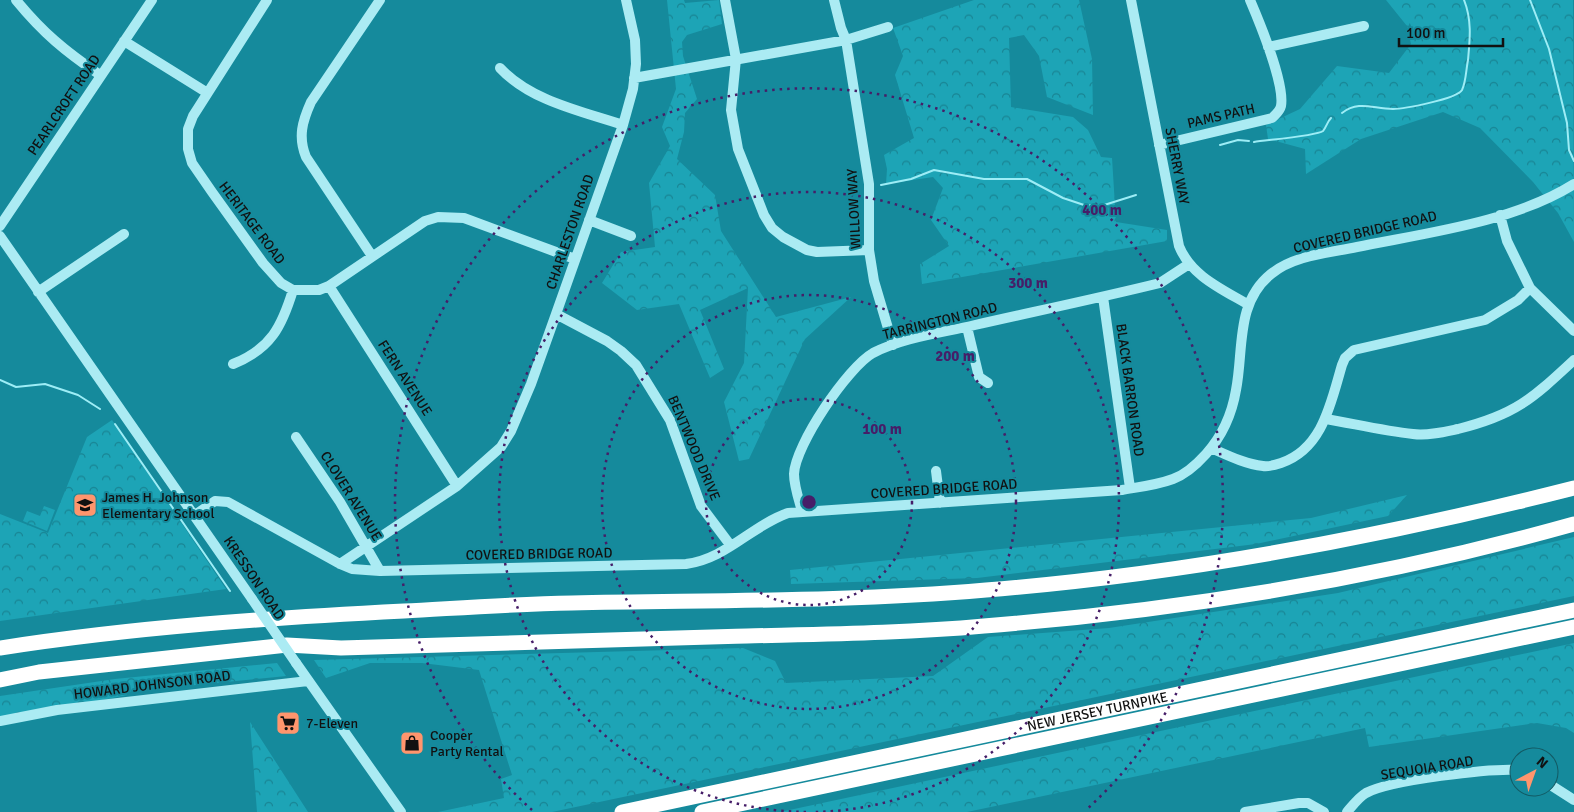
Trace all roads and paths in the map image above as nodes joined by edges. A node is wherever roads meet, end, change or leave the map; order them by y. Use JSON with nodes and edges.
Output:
{"nodes":[{"id":1,"x":16,"y":0,"type":"edge"},
{"id":2,"x":152,"y":0,"type":"edge"},
{"id":3,"x":267,"y":0,"type":"edge"},
{"id":4,"x":380,"y":0,"type":"edge"},
{"id":5,"x":626,"y":0,"type":"edge"},
{"id":6,"x":726,"y":0,"type":"edge"},
{"id":7,"x":834,"y":0,"type":"edge"},
{"id":8,"x":1131,"y":0,"type":"edge"},
{"id":9,"x":1250,"y":0,"type":"edge"},
{"id":10,"x":1364,"y":26,"type":"dead end"},
{"id":11,"x":888,"y":27,"type":"dead end"},
{"id":12,"x":846,"y":40,"type":"junction"},
{"id":13,"x":124,"y":41,"type":"junction"},
{"id":14,"x":1268,"y":47,"type":"junction"},
{"id":15,"x":736,"y":59,"type":"junction"},
{"id":16,"x":500,"y":68,"type":"dead end"},
{"id":17,"x":100,"y":75,"type":"junction"},
{"id":18,"x":634,"y":78,"type":"junction"},
{"id":19,"x":206,"y":92,"type":"junction"},
{"id":20,"x":623,"y":125,"type":"junction"},
{"id":21,"x":1159,"y":145,"type":"junction"},
{"id":22,"x":1574,"y":184,"type":"edge"},
{"id":23,"x":1500,"y":215,"type":"junction"},
{"id":24,"x":589,"y":220,"type":"junction"},
{"id":25,"x":0,"y":226,"type":"edge"},
{"id":26,"x":124,"y":234,"type":"dead end"},
{"id":27,"x":631,"y":236,"type":"dead end"},
{"id":28,"x":1,"y":241,"type":"edge"},
{"id":29,"x":869,"y":250,"type":"junction"},
{"id":30,"x":372,"y":256,"type":"junction"},
{"id":31,"x":575,"y":259,"type":"junction"},
{"id":32,"x":1189,"y":264,"type":"junction"},
{"id":33,"x":329,"y":286,"type":"junction"},
{"id":34,"x":1530,"y":288,"type":"junction"},
{"id":35,"x":293,"y":290,"type":"junction"},
{"id":36,"x":38,"y":292,"type":"junction"},
{"id":37,"x":1103,"y":297,"type":"junction"},
{"id":38,"x":1248,"y":305,"type":"junction"},
{"id":39,"x":556,"y":314,"type":"junction"},
{"id":40,"x":968,"y":327,"type":"junction"},
{"id":41,"x":1574,"y":331,"type":"edge"},
{"id":42,"x":893,"y":345,"type":"junction"},
{"id":43,"x":1574,"y":360,"type":"edge"},
{"id":44,"x":233,"y":364,"type":"dead end"},
{"id":45,"x":988,"y":383,"type":"dead end"},
{"id":46,"x":1326,"y":418,"type":"junction"},
{"id":47,"x":296,"y":437,"type":"dead end"},
{"id":48,"x":1211,"y":448,"type":"junction"},
{"id":49,"x":936,"y":471,"type":"dead end"},
{"id":50,"x":457,"y":486,"type":"junction"},
{"id":51,"x":1130,"y":488,"type":"junction"},
{"id":52,"x":1574,"y":488,"type":"edge"},
{"id":53,"x":940,"y":503,"type":"junction"},
{"id":54,"x":802,"y":511,"type":"junction"},
{"id":55,"x":195,"y":515,"type":"junction"},
{"id":56,"x":1574,"y":524,"type":"edge"},
{"id":57,"x":731,"y":546,"type":"junction"},
{"id":58,"x":368,"y":547,"type":"junction"},
{"id":59,"x":340,"y":564,"type":"junction"},
{"id":60,"x":380,"y":571,"type":"junction"},
{"id":61,"x":1574,"y":610,"type":"edge"},
{"id":62,"x":1574,"y":626,"type":"edge"},
{"id":63,"x":0,"y":648,"type":"edge"},
{"id":64,"x":0,"y":680,"type":"edge"},
{"id":65,"x":308,"y":681,"type":"junction"},
{"id":66,"x":0,"y":721,"type":"edge"},
{"id":67,"x":1509,"y":771,"type":"edge"},
{"id":68,"x":1559,"y":790,"type":"edge"},
{"id":69,"x":1574,"y":800,"type":"edge"},
{"id":70,"x":401,"y":812,"type":"edge"},
{"id":71,"x":622,"y":812,"type":"edge"},
{"id":72,"x":702,"y":812,"type":"edge"},
{"id":73,"x":1246,"y":812,"type":"edge"},
{"id":74,"x":1324,"y":812,"type":"edge"},
{"id":75,"x":1347,"y":812,"type":"edge"}],
"edges":[{"from":1,"to":17,"type":"street"},
{"from":2,"to":13,"type":"street","name":"PEARLCROFT ROAD"},
{"from":3,"to":19,"type":"street","name":"HERITAGE ROAD"},
{"from":4,"to":30,"type":"street"},
{"from":5,"to":18,"type":"street","name":"CHARLESTON ROAD"},
{"from":6,"to":15,"type":"street"},
{"from":7,"to":12,"type":"street","name":"WILLOW WAY"},
{"from":8,"to":21,"type":"street","name":"SHERRY WAY"},
{"from":9,"to":14,"type":"street"},
{"from":10,"to":14,"type":"street"},
{"from":11,"to":12,"type":"street"},
{"from":12,"to":15,"type":"street"},
{"from":12,"to":29,"type":"street","name":"WILLOW WAY"},
{"from":13,"to":17,"type":"street","name":"PEARLCROFT ROAD"},
{"from":13,"to":19,"type":"street"},
{"from":14,"to":21,"type":"street","name":"PAMS PATH"},
{"from":15,"to":18,"type":"street"},
{"from":15,"to":29,"type":"street"},
{"from":16,"to":20,"type":"street"},
{"from":17,"to":25,"type":"street","name":"PEARLCROFT ROAD"},
{"from":18,"to":20,"type":"street","name":"CHARLESTON ROAD"},
{"from":19,"to":35,"type":"street","name":"HERITAGE ROAD"},
{"from":20,"to":24,"type":"street","name":"CHARLESTON ROAD"},
{"from":21,"to":32,"type":"street","name":"SHERRY WAY"},
{"from":22,"to":23,"type":"street","name":"COVERED BRIDGE ROAD"},
{"from":23,"to":34,"type":"street"},
{"from":23,"to":38,"type":"street","name":"COVERED BRIDGE ROAD"},
{"from":24,"to":27,"type":"street"},
{"from":24,"to":31,"type":"street","name":"CHARLESTON ROAD"},
{"from":26,"to":36,"type":"street"},
{"from":28,"to":36,"type":"street","name":"KRESSON ROAD"},
{"from":29,"to":42,"type":"street","name":"WILLOW WAY"},
{"from":30,"to":31,"type":"street"},
{"from":30,"to":33,"type":"street"},
{"from":31,"to":39,"type":"street","name":"CHARLESTON ROAD"},
{"from":32,"to":37,"type":"street","name":"TARRINGTON ROAD"},
{"from":32,"to":38,"type":"street","name":"SHERRY WAY"},
{"from":33,"to":35,"type":"street"},
{"from":33,"to":50,"type":"street","name":"FERN AVENUE"},
{"from":34,"to":41,"type":"street"},
{"from":34,"to":46,"type":"street"},
{"from":35,"to":44,"type":"street"},
{"from":36,"to":55,"type":"street","name":"KRESSON ROAD"},
{"from":37,"to":40,"type":"street","name":"TARRINGTON ROAD"},
{"from":37,"to":51,"type":"street","name":"BLACK BARRON ROAD"},
{"from":38,"to":48,"type":"street","name":"COVERED BRIDGE ROAD"},
{"from":39,"to":50,"type":"street","name":"CHARLESTON ROAD"},
{"from":39,"to":57,"type":"street","name":"BENTWOOD DRIVE"},
{"from":40,"to":42,"type":"street","name":"TARRINGTON ROAD"},
{"from":40,"to":45,"type":"street"},
{"from":42,"to":54,"type":"street","name":"TARRINGTON ROAD"},
{"from":43,"to":46,"type":"street"},
{"from":46,"to":48,"type":"street"},
{"from":47,"to":58,"type":"street","name":"CLOVER AVENUE"},
{"from":48,"to":51,"type":"street","name":"COVERED BRIDGE ROAD"},
{"from":49,"to":53,"type":"street"},
{"from":50,"to":58,"type":"street","name":"CHARLESTON ROAD"},
{"from":51,"to":53,"type":"street","name":"COVERED BRIDGE ROAD"},
{"from":52,"to":63,"type":"highway"},
{"from":53,"to":54,"type":"street","name":"COVERED BRIDGE ROAD"},
{"from":54,"to":57,"type":"street","name":"COVERED BRIDGE ROAD"},
{"from":55,"to":59,"type":"street","name":"COVERED BRIDGE ROAD"},
{"from":55,"to":65,"type":"street","name":"KRESSON ROAD","bridge":true},
{"from":56,"to":64,"type":"highway"},
{"from":57,"to":60,"type":"street","name":"COVERED BRIDGE ROAD"},
{"from":58,"to":59,"type":"street","name":"CHARLESTON ROAD"},
{"from":58,"to":60,"type":"street","name":"CLOVER AVENUE"},
{"from":59,"to":60,"type":"street","name":"COVERED BRIDGE ROAD"},
{"from":61,"to":71,"type":"highway","name":"NEW JERSEY TURNPIKE"},
{"from":62,"to":72,"type":"highway","name":"NEW JERSEY TURNPIKE"},
{"from":65,"to":66,"type":"street","name":"HOWARD JOHNSON ROAD"},
{"from":65,"to":70,"type":"street","name":"KRESSON ROAD"},
{"from":67,"to":75,"type":"street","name":"SEQUOIA ROAD"},
{"from":68,"to":69,"type":"street"},
{"from":73,"to":74,"type":"street"}]}
